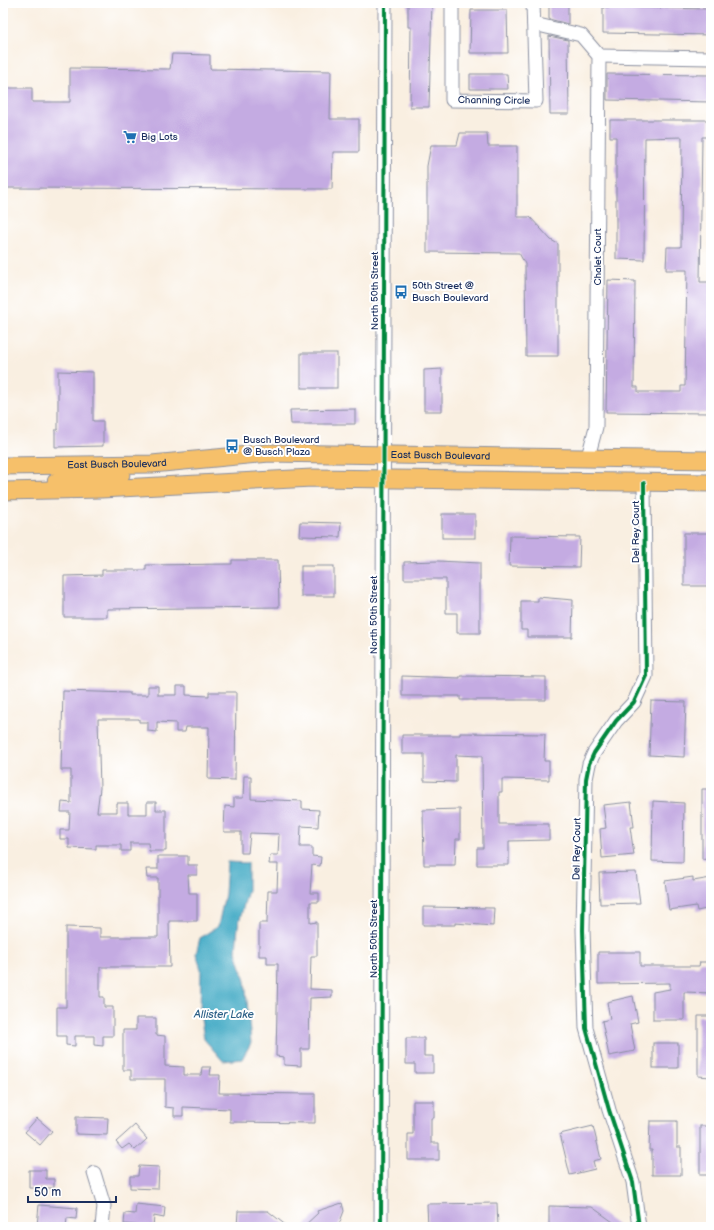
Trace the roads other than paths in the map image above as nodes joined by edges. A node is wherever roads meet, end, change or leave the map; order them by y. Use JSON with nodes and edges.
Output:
{"nodes":[{"id":1,"x":385,"y":3,"type":"edge"},
{"id":2,"x":452,"y":3,"type":"edge"},
{"id":3,"x":533,"y":3,"type":"edge"},
{"id":4,"x":534,"y":24,"type":"junction"},
{"id":5,"x":599,"y":56,"type":"junction"},
{"id":6,"x":711,"y":58,"type":"edge"},
{"id":7,"x":382,"y":454,"type":"junction"},
{"id":8,"x":588,"y":457,"type":"junction"},
{"id":9,"x":711,"y":460,"type":"edge"},
{"id":10,"x":152,"y":464,"type":"junction"},
{"id":11,"x":3,"y":466,"type":"edge"},
{"id":12,"x":382,"y":479,"type":"junction"},
{"id":13,"x":644,"y":483,"type":"junction"},
{"id":14,"x":711,"y":483,"type":"edge"},
{"id":15,"x":3,"y":491,"type":"edge"},
{"id":16,"x":38,"y":492,"type":"junction"},
{"id":17,"x":94,"y":1173,"type":"dead end"},
{"id":18,"x":102,"y":1227,"type":"edge"},
{"id":19,"x":381,"y":1227,"type":"edge"},
{"id":20,"x":639,"y":1227,"type":"edge"}],
"edges":[{"from":1,"to":7,"type":"street","name":"North 50th Street"},
{"from":2,"to":4,"type":"street","name":"Channing Circle"},
{"from":3,"to":4,"type":"street","name":"Channing Circle"},
{"from":4,"to":5,"type":"street"},
{"from":5,"to":6,"type":"street"},
{"from":5,"to":8,"type":"street","name":"Chalet Court"},
{"from":7,"to":8,"type":"main road","name":"East Busch Boulevard"},
{"from":7,"to":10,"type":"main road","name":"East Busch Boulevard"},
{"from":7,"to":12,"type":"street","name":"North 50th Street"},
{"from":8,"to":9,"type":"main road","name":"East Busch Boulevard"},
{"from":10,"to":11,"type":"main road","name":"East Busch Boulevard"},
{"from":10,"to":16,"type":"main road"},
{"from":12,"to":13,"type":"main road"},
{"from":12,"to":16,"type":"main road"},
{"from":12,"to":19,"type":"street","name":"North 50th Street"},
{"from":13,"to":14,"type":"main road"},
{"from":13,"to":20,"type":"street","name":"Del Rey Court"},
{"from":15,"to":16,"type":"main road"},
{"from":17,"to":18,"type":"street"}]}
